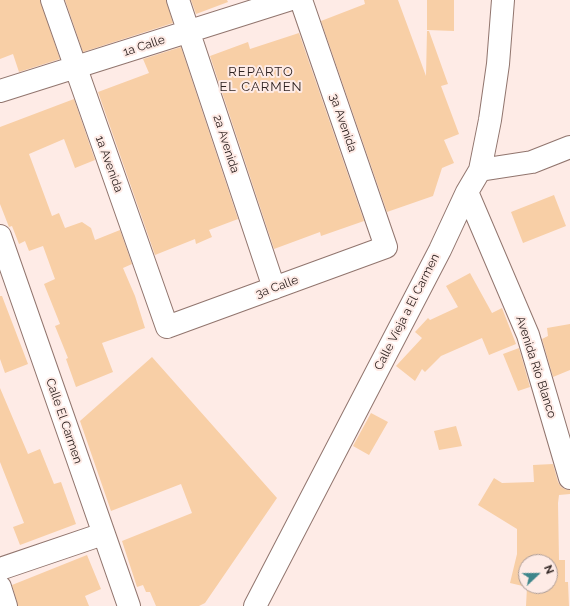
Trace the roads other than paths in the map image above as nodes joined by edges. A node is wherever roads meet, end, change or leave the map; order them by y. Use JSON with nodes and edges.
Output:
{"nodes":[{"id":1,"x":52,"y":0,"type":"edge"},
{"id":2,"x":178,"y":0,"type":"edge"},
{"id":3,"x":288,"y":0,"type":"edge"},
{"id":4,"x":301,"y":0,"type":"edge"},
{"id":5,"x":503,"y":0,"type":"edge"},
{"id":6,"x":189,"y":32,"type":"junction"},
{"id":7,"x":75,"y":68,"type":"junction"},
{"id":8,"x":0,"y":91,"type":"edge"},
{"id":9,"x":570,"y":147,"type":"edge"},
{"id":10,"x":480,"y":170,"type":"junction"},
{"id":11,"x":467,"y":192,"type":"junction"},
{"id":12,"x":0,"y":236,"type":"edge"},
{"id":13,"x":386,"y":247,"type":"joint"},
{"id":14,"x":274,"y":288,"type":"junction"},
{"id":15,"x":167,"y":328,"type":"joint"},
{"id":16,"x":570,"y":478,"type":"edge"},
{"id":17,"x":103,"y":534,"type":"junction"},
{"id":18,"x":0,"y":569,"type":"edge"},
{"id":19,"x":0,"y":587,"type":"edge"},
{"id":20,"x":6,"y":606,"type":"edge"},
{"id":21,"x":128,"y":606,"type":"edge"},
{"id":22,"x":255,"y":606,"type":"edge"}],
"edges":[{"from":1,"to":7,"type":"street","name":"1a Avenida"},
{"from":2,"to":6,"type":"street","name":"2a Avenida"},
{"from":3,"to":6,"type":"street","name":"1a Calle"},
{"from":4,"to":13,"type":"street","name":"3a Avenida"},
{"from":5,"to":10,"type":"street","name":"Calle Vieja a El Carmen"},
{"from":6,"to":7,"type":"street","name":"1a Calle"},
{"from":6,"to":14,"type":"street","name":"2a Avenida"},
{"from":7,"to":8,"type":"street","name":"1a Calle"},
{"from":7,"to":15,"type":"street","name":"1a Avenida"},
{"from":9,"to":10,"type":"street"},
{"from":10,"to":11,"type":"street","name":"Calle Vieja a El Carmen"},
{"from":11,"to":16,"type":"street","name":"Avenida Río Blanco"},
{"from":11,"to":22,"type":"street","name":"Calle Vieja a El Carmen"},
{"from":12,"to":17,"type":"street","name":"Calle El Carmen"},
{"from":13,"to":14,"type":"street","name":"3a Calle"},
{"from":14,"to":15,"type":"street","name":"3a Calle"},
{"from":17,"to":18,"type":"street"},
{"from":17,"to":21,"type":"street","name":"Calle El Carmen"},
{"from":19,"to":20,"type":"street"}]}
